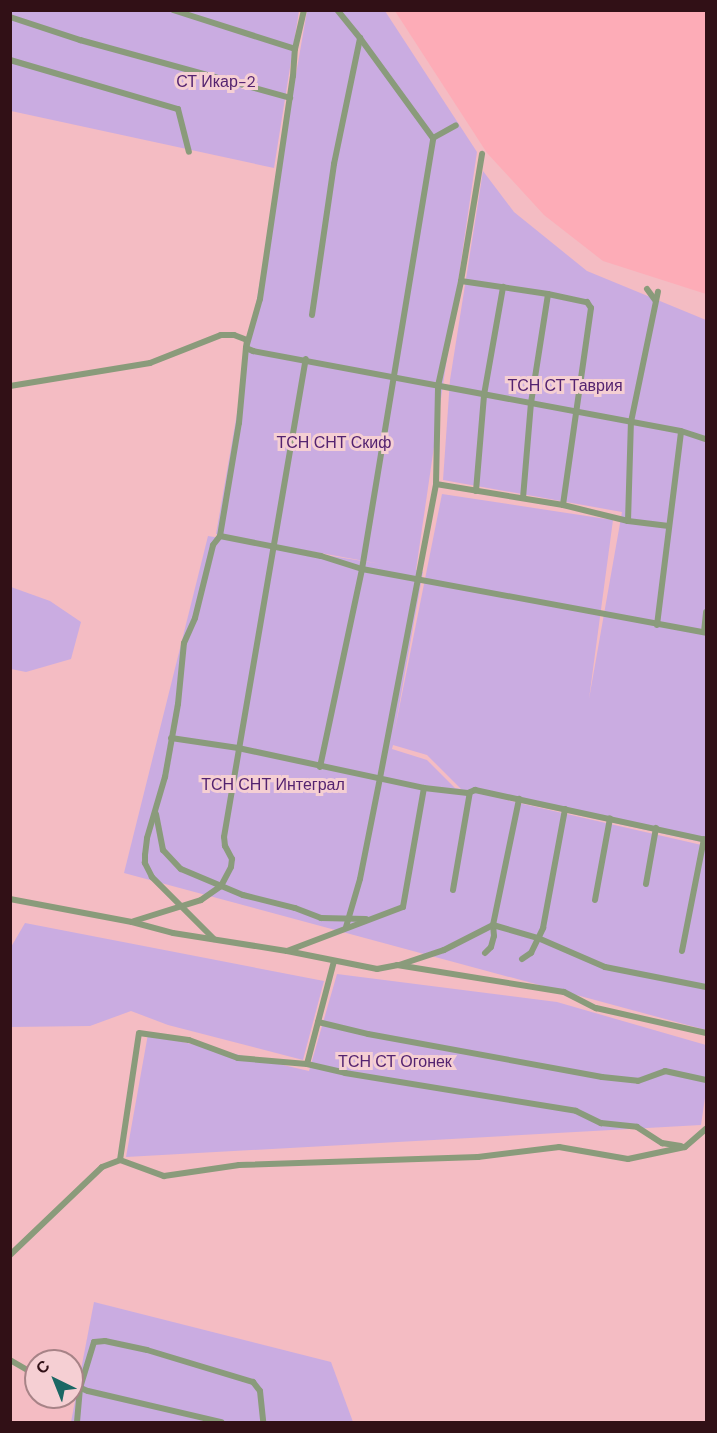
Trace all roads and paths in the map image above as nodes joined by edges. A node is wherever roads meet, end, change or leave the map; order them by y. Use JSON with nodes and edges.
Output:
{"nodes":[{"id":1,"x":173,"y":10,"type":"edge"},
{"id":2,"x":304,"y":10,"type":"edge"},
{"id":3,"x":337,"y":10,"type":"edge"},
{"id":4,"x":10,"y":17,"type":"edge"},
{"id":5,"x":360,"y":38,"type":"junction"},
{"id":6,"x":295,"y":48,"type":"junction"},
{"id":7,"x":10,"y":60,"type":"edge"},
{"id":8,"x":290,"y":98,"type":"junction"},
{"id":9,"x":456,"y":125,"type":"dead end"},
{"id":10,"x":433,"y":138,"type":"junction"},
{"id":11,"x":189,"y":152,"type":"dead end"},
{"id":12,"x":482,"y":154,"type":"dead end"},
{"id":13,"x":461,"y":281,"type":"junction"},
{"id":14,"x":503,"y":287,"type":"junction"},
{"id":15,"x":647,"y":289,"type":"dead end"},
{"id":16,"x":658,"y":292,"type":"dead end"},
{"id":17,"x":548,"y":294,"type":"junction"},
{"id":18,"x":655,"y":300,"type":"junction"},
{"id":19,"x":312,"y":315,"type":"dead end"},
{"id":20,"x":246,"y":348,"type":"junction"},
{"id":21,"x":306,"y":359,"type":"junction"},
{"id":22,"x":395,"y":379,"type":"junction"},
{"id":23,"x":10,"y":386,"type":"edge"},
{"id":24,"x":438,"y":386,"type":"junction"},
{"id":25,"x":484,"y":395,"type":"junction"},
{"id":26,"x":531,"y":404,"type":"junction"},
{"id":27,"x":576,"y":412,"type":"junction"},
{"id":28,"x":631,"y":422,"type":"junction"},
{"id":29,"x":681,"y":431,"type":"junction"},
{"id":30,"x":706,"y":439,"type":"edge"},
{"id":31,"x":436,"y":484,"type":"junction"},
{"id":32,"x":476,"y":491,"type":"junction"},
{"id":33,"x":523,"y":498,"type":"junction"},
{"id":34,"x":563,"y":505,"type":"junction"},
{"id":35,"x":628,"y":522,"type":"junction"},
{"id":36,"x":669,"y":526,"type":"junction"},
{"id":37,"x":220,"y":536,"type":"junction"},
{"id":38,"x":272,"y":546,"type":"junction"},
{"id":39,"x":362,"y":569,"type":"junction"},
{"id":40,"x":417,"y":579,"type":"junction"},
{"id":41,"x":706,"y":612,"type":"edge"},
{"id":42,"x":657,"y":624,"type":"junction"},
{"id":43,"x":705,"y":632,"type":"edge"},
{"id":44,"x":171,"y":738,"type":"junction"},
{"id":45,"x":238,"y":748,"type":"junction"},
{"id":46,"x":320,"y":767,"type":"junction"},
{"id":47,"x":380,"y":778,"type":"junction"},
{"id":48,"x":424,"y":788,"type":"junction"},
{"id":49,"x":470,"y":792,"type":"junction"},
{"id":50,"x":519,"y":799,"type":"junction"},
{"id":51,"x":565,"y":809,"type":"junction"},
{"id":52,"x":155,"y":810,"type":"junction"},
{"id":53,"x":610,"y":818,"type":"junction"},
{"id":54,"x":656,"y":828,"type":"junction"},
{"id":55,"x":706,"y":839,"type":"edge"},
{"id":56,"x":646,"y":884,"type":"dead end"},
{"id":57,"x":221,"y":886,"type":"junction"},
{"id":58,"x":453,"y":890,"type":"dead end"},
{"id":59,"x":10,"y":899,"type":"edge"},
{"id":60,"x":596,"y":900,"type":"dead end"},
{"id":61,"x":182,"y":909,"type":"junction"},
{"id":62,"x":349,"y":919,"type":"junction"},
{"id":63,"x":366,"y":919,"type":"junction"},
{"id":64,"x":132,"y":921,"type":"junction"},
{"id":65,"x":494,"y":925,"type":"junction"},
{"id":66,"x":346,"y":927,"type":"junction"},
{"id":67,"x":537,"y":938,"type":"junction"},
{"id":68,"x":214,"y":939,"type":"junction"},
{"id":69,"x":287,"y":951,"type":"junction"},
{"id":70,"x":682,"y":951,"type":"dead end"},
{"id":71,"x":485,"y":953,"type":"dead end"},
{"id":72,"x":522,"y":959,"type":"dead end"},
{"id":73,"x":334,"y":962,"type":"junction"},
{"id":74,"x":397,"y":965,"type":"junction"},
{"id":75,"x":706,"y":987,"type":"edge"},
{"id":76,"x":318,"y":1022,"type":"junction"},
{"id":77,"x":706,"y":1033,"type":"edge"},
{"id":78,"x":307,"y":1064,"type":"junction"},
{"id":79,"x":706,"y":1080,"type":"edge"},
{"id":80,"x":706,"y":1129,"type":"edge"},
{"id":81,"x":685,"y":1147,"type":"junction"},
{"id":82,"x":120,"y":1160,"type":"junction"},
{"id":83,"x":10,"y":1255,"type":"edge"},
{"id":84,"x":10,"y":1360,"type":"edge"},
{"id":85,"x":24,"y":1368,"type":"edge"},
{"id":86,"x":84,"y":1375,"type":"edge"},
{"id":87,"x":84,"y":1389,"type":"edge"},
{"id":88,"x":221,"y":1422,"type":"edge"},
{"id":89,"x":263,"y":1422,"type":"edge"}],
"edges":[{"from":1,"to":6,"type":"street"},
{"from":2,"to":6,"type":"street"},
{"from":3,"to":5,"type":"street"},
{"from":4,"to":8,"type":"street"},
{"from":5,"to":10,"type":"street"},
{"from":5,"to":19,"type":"street"},
{"from":6,"to":8,"type":"street"},
{"from":7,"to":11,"type":"street"},
{"from":8,"to":20,"type":"street"},
{"from":9,"to":10,"type":"street"},
{"from":10,"to":22,"type":"street"},
{"from":12,"to":13,"type":"street"},
{"from":13,"to":14,"type":"street"},
{"from":13,"to":24,"type":"street"},
{"from":14,"to":17,"type":"street"},
{"from":14,"to":25,"type":"street"},
{"from":15,"to":18,"type":"street"},
{"from":16,"to":18,"type":"street"},
{"from":17,"to":26,"type":"street"},
{"from":17,"to":27,"type":"street"},
{"from":18,"to":28,"type":"street"},
{"from":20,"to":21,"type":"street"},
{"from":20,"to":23,"type":"street"},
{"from":20,"to":37,"type":"street"},
{"from":21,"to":22,"type":"street"},
{"from":21,"to":38,"type":"street"},
{"from":22,"to":24,"type":"street"},
{"from":22,"to":39,"type":"street"},
{"from":24,"to":25,"type":"street"},
{"from":24,"to":31,"type":"street"},
{"from":25,"to":26,"type":"street"},
{"from":25,"to":32,"type":"street"},
{"from":26,"to":27,"type":"street"},
{"from":26,"to":33,"type":"street"},
{"from":27,"to":28,"type":"street"},
{"from":27,"to":34,"type":"street"},
{"from":28,"to":29,"type":"street"},
{"from":28,"to":35,"type":"street"},
{"from":29,"to":30,"type":"street"},
{"from":29,"to":36,"type":"street"},
{"from":31,"to":32,"type":"street"},
{"from":31,"to":40,"type":"street"},
{"from":32,"to":33,"type":"street"},
{"from":33,"to":34,"type":"street"},
{"from":34,"to":35,"type":"street"},
{"from":35,"to":36,"type":"street"},
{"from":36,"to":42,"type":"street"},
{"from":37,"to":38,"type":"street"},
{"from":37,"to":44,"type":"street"},
{"from":38,"to":39,"type":"street"},
{"from":38,"to":45,"type":"street"},
{"from":39,"to":40,"type":"street"},
{"from":39,"to":46,"type":"street"},
{"from":40,"to":42,"type":"street"},
{"from":40,"to":47,"type":"street"},
{"from":41,"to":43,"type":"street"},
{"from":42,"to":43,"type":"street"},
{"from":44,"to":45,"type":"street"},
{"from":44,"to":52,"type":"street"},
{"from":45,"to":46,"type":"street"},
{"from":45,"to":57,"type":"street"},
{"from":46,"to":47,"type":"street"},
{"from":47,"to":48,"type":"street"},
{"from":47,"to":62,"type":"street"},
{"from":48,"to":49,"type":"street"},
{"from":48,"to":63,"type":"street"},
{"from":49,"to":50,"type":"street"},
{"from":49,"to":58,"type":"street"},
{"from":50,"to":51,"type":"street"},
{"from":50,"to":65,"type":"street"},
{"from":51,"to":53,"type":"street"},
{"from":51,"to":67,"type":"street"},
{"from":52,"to":57,"type":"street"},
{"from":52,"to":61,"type":"street"},
{"from":53,"to":54,"type":"street"},
{"from":53,"to":60,"type":"street"},
{"from":54,"to":55,"type":"street"},
{"from":54,"to":56,"type":"street"},
{"from":55,"to":70,"type":"street"},
{"from":57,"to":61,"type":"street"},
{"from":57,"to":62,"type":"street"},
{"from":59,"to":64,"type":"street"},
{"from":61,"to":64,"type":"street"},
{"from":61,"to":68,"type":"street"},
{"from":62,"to":63,"type":"street"},
{"from":62,"to":66,"type":"street"},
{"from":63,"to":66,"type":"street"},
{"from":64,"to":68,"type":"street"},
{"from":65,"to":67,"type":"street"},
{"from":65,"to":71,"type":"street"},
{"from":65,"to":74,"type":"street"},
{"from":66,"to":69,"type":"street"},
{"from":67,"to":72,"type":"street"},
{"from":67,"to":75,"type":"street"},
{"from":68,"to":69,"type":"street"},
{"from":69,"to":73,"type":"street"},
{"from":73,"to":74,"type":"street"},
{"from":73,"to":76,"type":"street"},
{"from":74,"to":77,"type":"street"},
{"from":76,"to":78,"type":"street"},
{"from":76,"to":79,"type":"street"},
{"from":78,"to":81,"type":"street"},
{"from":78,"to":82,"type":"street"},
{"from":80,"to":81,"type":"street"},
{"from":81,"to":82,"type":"street"},
{"from":82,"to":83,"type":"street"},
{"from":84,"to":85,"type":"street"},
{"from":86,"to":89,"type":"street"},
{"from":87,"to":88,"type":"street"}]}
